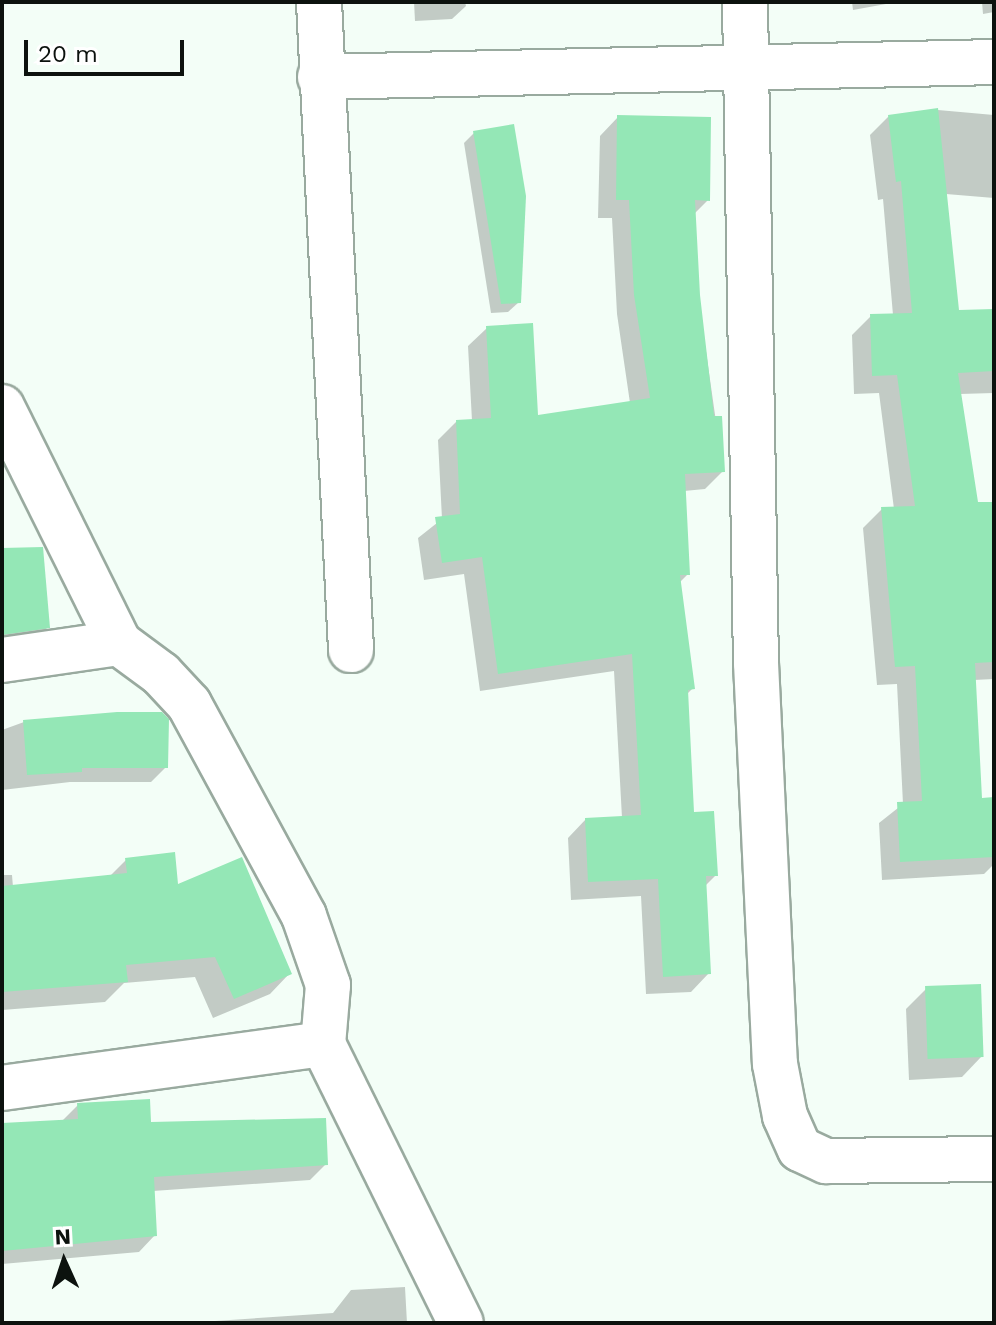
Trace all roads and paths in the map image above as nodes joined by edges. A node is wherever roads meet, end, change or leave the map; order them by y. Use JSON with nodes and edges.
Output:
{"nodes":[{"id":1,"x":319,"y":2,"type":"edge"},
{"id":2,"x":745,"y":2,"type":"edge"},
{"id":3,"x":994,"y":62,"type":"edge"},
{"id":4,"x":746,"y":68,"type":"junction"},
{"id":5,"x":320,"y":77,"type":"junction"},
{"id":6,"x":2,"y":407,"type":"edge"},
{"id":7,"x":119,"y":643,"type":"junction"},
{"id":8,"x":351,"y":650,"type":"dead end"},
{"id":9,"x":2,"y":660,"type":"edge"},
{"id":10,"x":323,"y":1044,"type":"junction"},
{"id":11,"x":2,"y":1088,"type":"edge"},
{"id":12,"x":994,"y":1159,"type":"edge"},
{"id":13,"x":461,"y":1323,"type":"edge"}],
"edges":[{"from":1,"to":5,"type":"street"},
{"from":2,"to":4,"type":"street"},
{"from":3,"to":4,"type":"street"},
{"from":4,"to":5,"type":"street"},
{"from":4,"to":12,"type":"street"},
{"from":5,"to":8,"type":"street"},
{"from":6,"to":7,"type":"street"},
{"from":7,"to":9,"type":"street"},
{"from":7,"to":10,"type":"street"},
{"from":10,"to":11,"type":"street"},
{"from":10,"to":13,"type":"street"}]}
